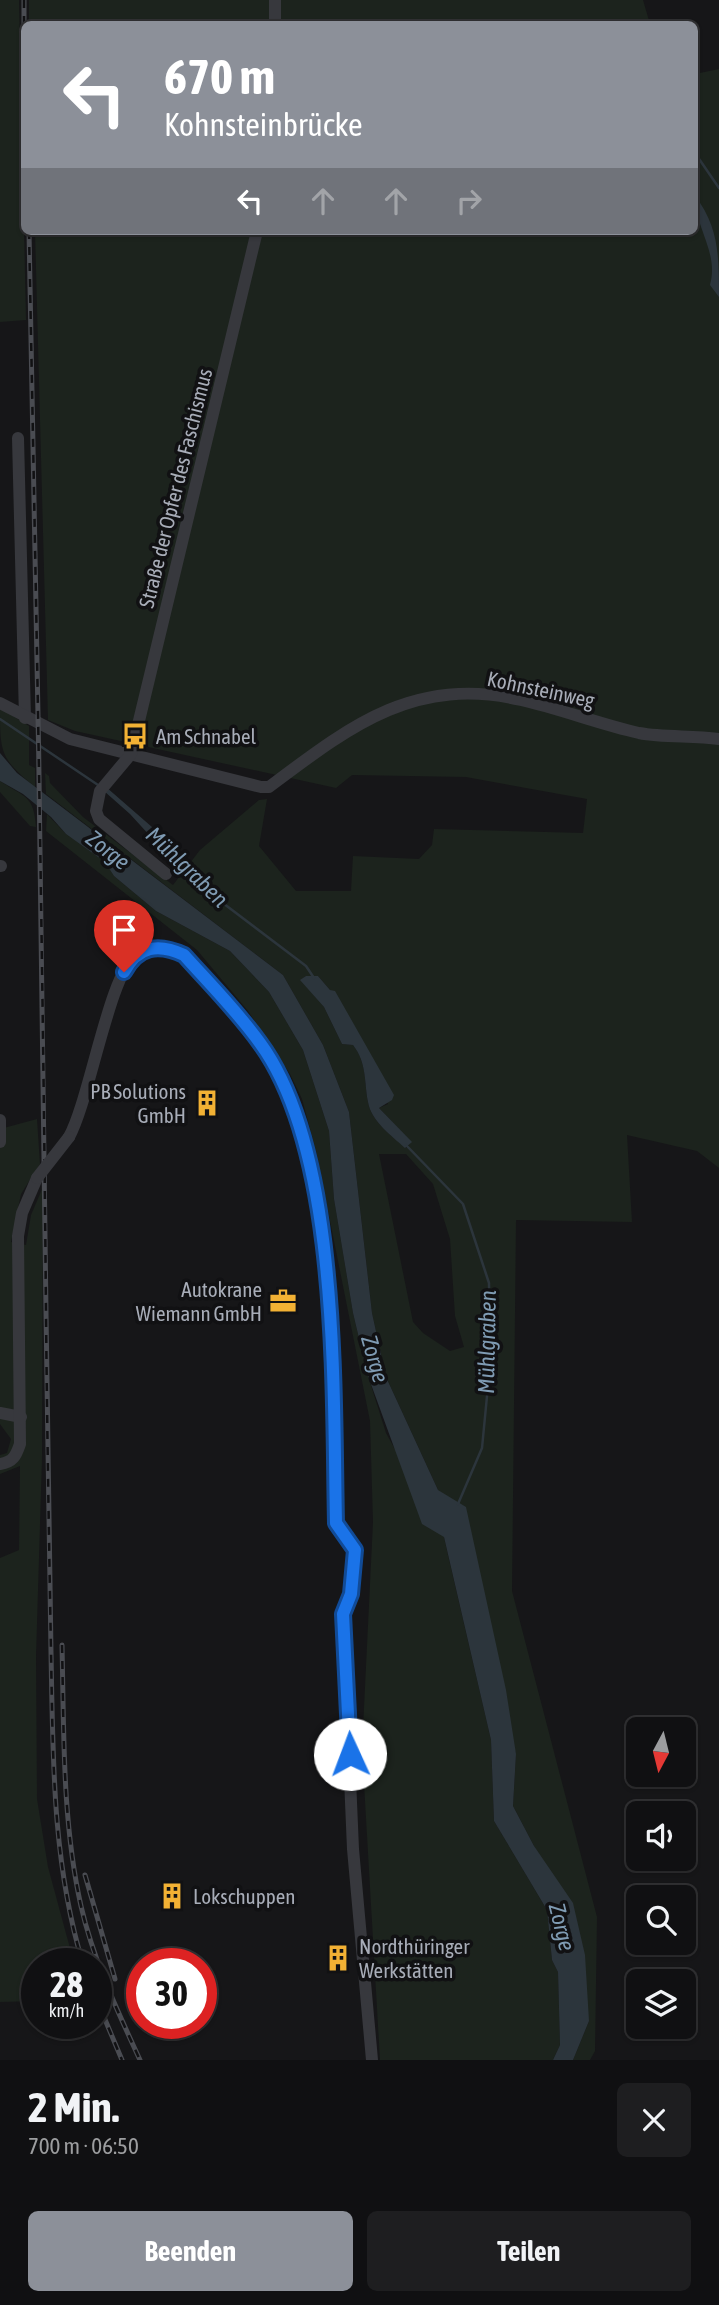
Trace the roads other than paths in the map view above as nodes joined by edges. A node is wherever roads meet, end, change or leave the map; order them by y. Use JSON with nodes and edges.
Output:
{"nodes":[{"id":1,"x":275,"y":0,"type":"edge"},
{"id":2,"x":275,"y":21,"type":"edge"},
{"id":3,"x":256,"y":235,"type":"edge"},
{"id":4,"x":18,"y":438,"type":"dead end"},
{"id":5,"x":0,"y":703,"type":"edge"},
{"id":6,"x":25,"y":718,"type":"junction"},
{"id":7,"x":719,"y":739,"type":"edge"},
{"id":8,"x":110,"y":749,"type":"junction"},
{"id":9,"x":131,"y":754,"type":"junction"},
{"id":10,"x":116,"y":772,"type":"junction"},
{"id":11,"x":166,"y":874,"type":"dead end"},
{"id":12,"x":0,"y":1413,"type":"edge"},
{"id":13,"x":21,"y":1418,"type":"junction"},
{"id":14,"x":0,"y":1464,"type":"edge"},
{"id":15,"x":372,"y":2060,"type":"edge"}],
"edges":[{"from":1,"to":2,"type":"street"},
{"from":3,"to":9,"type":"street","name":"Straße der Opfer des Faschismus"},
{"from":4,"to":6,"type":"street"},
{"from":5,"to":6,"type":"street","name":"Kohnsteinweg"},
{"from":6,"to":8,"type":"street","name":"Kohnsteinweg"},
{"from":7,"to":9,"type":"street","name":"Kohnsteinweg"},
{"from":8,"to":9,"type":"street","name":"Kohnsteinweg"},
{"from":8,"to":10,"type":"street"},
{"from":9,"to":10,"type":"street"},
{"from":10,"to":11,"type":"street"},
{"from":12,"to":13,"type":"street"},
{"from":13,"to":14,"type":"street"},
{"from":13,"to":15,"type":"street","bridge":true}]}
